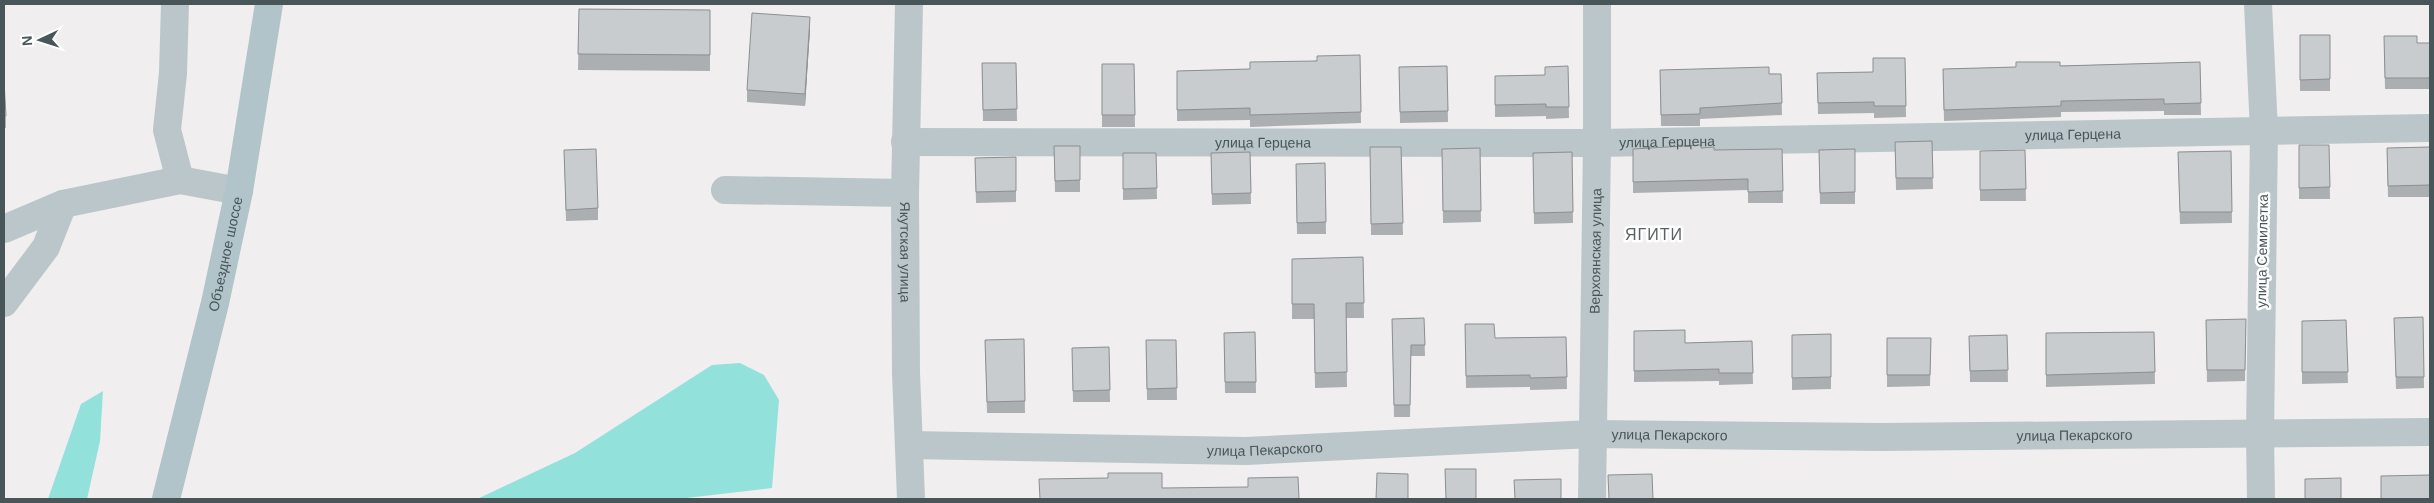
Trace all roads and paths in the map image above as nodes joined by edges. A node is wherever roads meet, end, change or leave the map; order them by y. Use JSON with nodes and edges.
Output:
{"nodes":[{"id":1,"x":175,"y":4,"type":"edge"},
{"id":2,"x":270,"y":4,"type":"edge"},
{"id":3,"x":909,"y":4,"type":"edge"},
{"id":4,"x":1597,"y":4,"type":"edge"},
{"id":5,"x":2258,"y":4,"type":"edge"},
{"id":6,"x":2430,"y":128,"type":"edge"},
{"id":7,"x":2264,"y":131,"type":"junction"},
{"id":8,"x":905,"y":142,"type":"junction"},
{"id":9,"x":1597,"y":143,"type":"junction"},
{"id":10,"x":180,"y":180,"type":"junction"},
{"id":11,"x":725,"y":190,"type":"dead end"},
{"id":12,"x":239,"y":191,"type":"junction"},
{"id":13,"x":905,"y":193,"type":"junction"},
{"id":14,"x":63,"y":204,"type":"junction"},
{"id":15,"x":4,"y":229,"type":"edge"},
{"id":16,"x":4,"y":303,"type":"edge"},
{"id":17,"x":2430,"y":432,"type":"edge"},
{"id":18,"x":1592,"y":434,"type":"junction"},
{"id":19,"x":2260,"y":434,"type":"junction"},
{"id":20,"x":910,"y":445,"type":"junction"},
{"id":21,"x":166,"y":499,"type":"edge"},
{"id":22,"x":911,"y":499,"type":"edge"},
{"id":23,"x":1592,"y":499,"type":"edge"},
{"id":24,"x":2261,"y":499,"type":"edge"}],
"edges":[{"from":1,"to":10,"type":"street"},
{"from":2,"to":12,"type":"main road","name":"Объездное шоссе"},
{"from":3,"to":8,"type":"street","name":"Якутская улица"},
{"from":4,"to":9,"type":"street","name":"Верхоянская улица"},
{"from":5,"to":7,"type":"street","name":"улица Семилетка"},
{"from":6,"to":7,"type":"street","name":"улица Герцена"},
{"from":7,"to":9,"type":"street","name":"улица Герцена"},
{"from":7,"to":19,"type":"street","name":"улица Семилетка"},
{"from":8,"to":9,"type":"street","name":"улица Герцена"},
{"from":8,"to":13,"type":"street","name":"Якутская улица"},
{"from":9,"to":18,"type":"street","name":"Верхоянская улица"},
{"from":10,"to":12,"type":"street"},
{"from":10,"to":14,"type":"street"},
{"from":11,"to":13,"type":"street"},
{"from":12,"to":21,"type":"main road","name":"Объездное шоссе"},
{"from":13,"to":20,"type":"street","name":"Якутская улица"},
{"from":14,"to":15,"type":"street"},
{"from":14,"to":16,"type":"street"},
{"from":17,"to":19,"type":"street","name":"улица Пекарского"},
{"from":18,"to":19,"type":"street","name":"улица Пекарского"},
{"from":18,"to":20,"type":"street","name":"улица Пекарского"},
{"from":18,"to":23,"type":"street","name":"Верхоянская улица"},
{"from":19,"to":24,"type":"street","name":"улица Семилетка"},
{"from":20,"to":22,"type":"street","name":"Якутская улица"}]}
